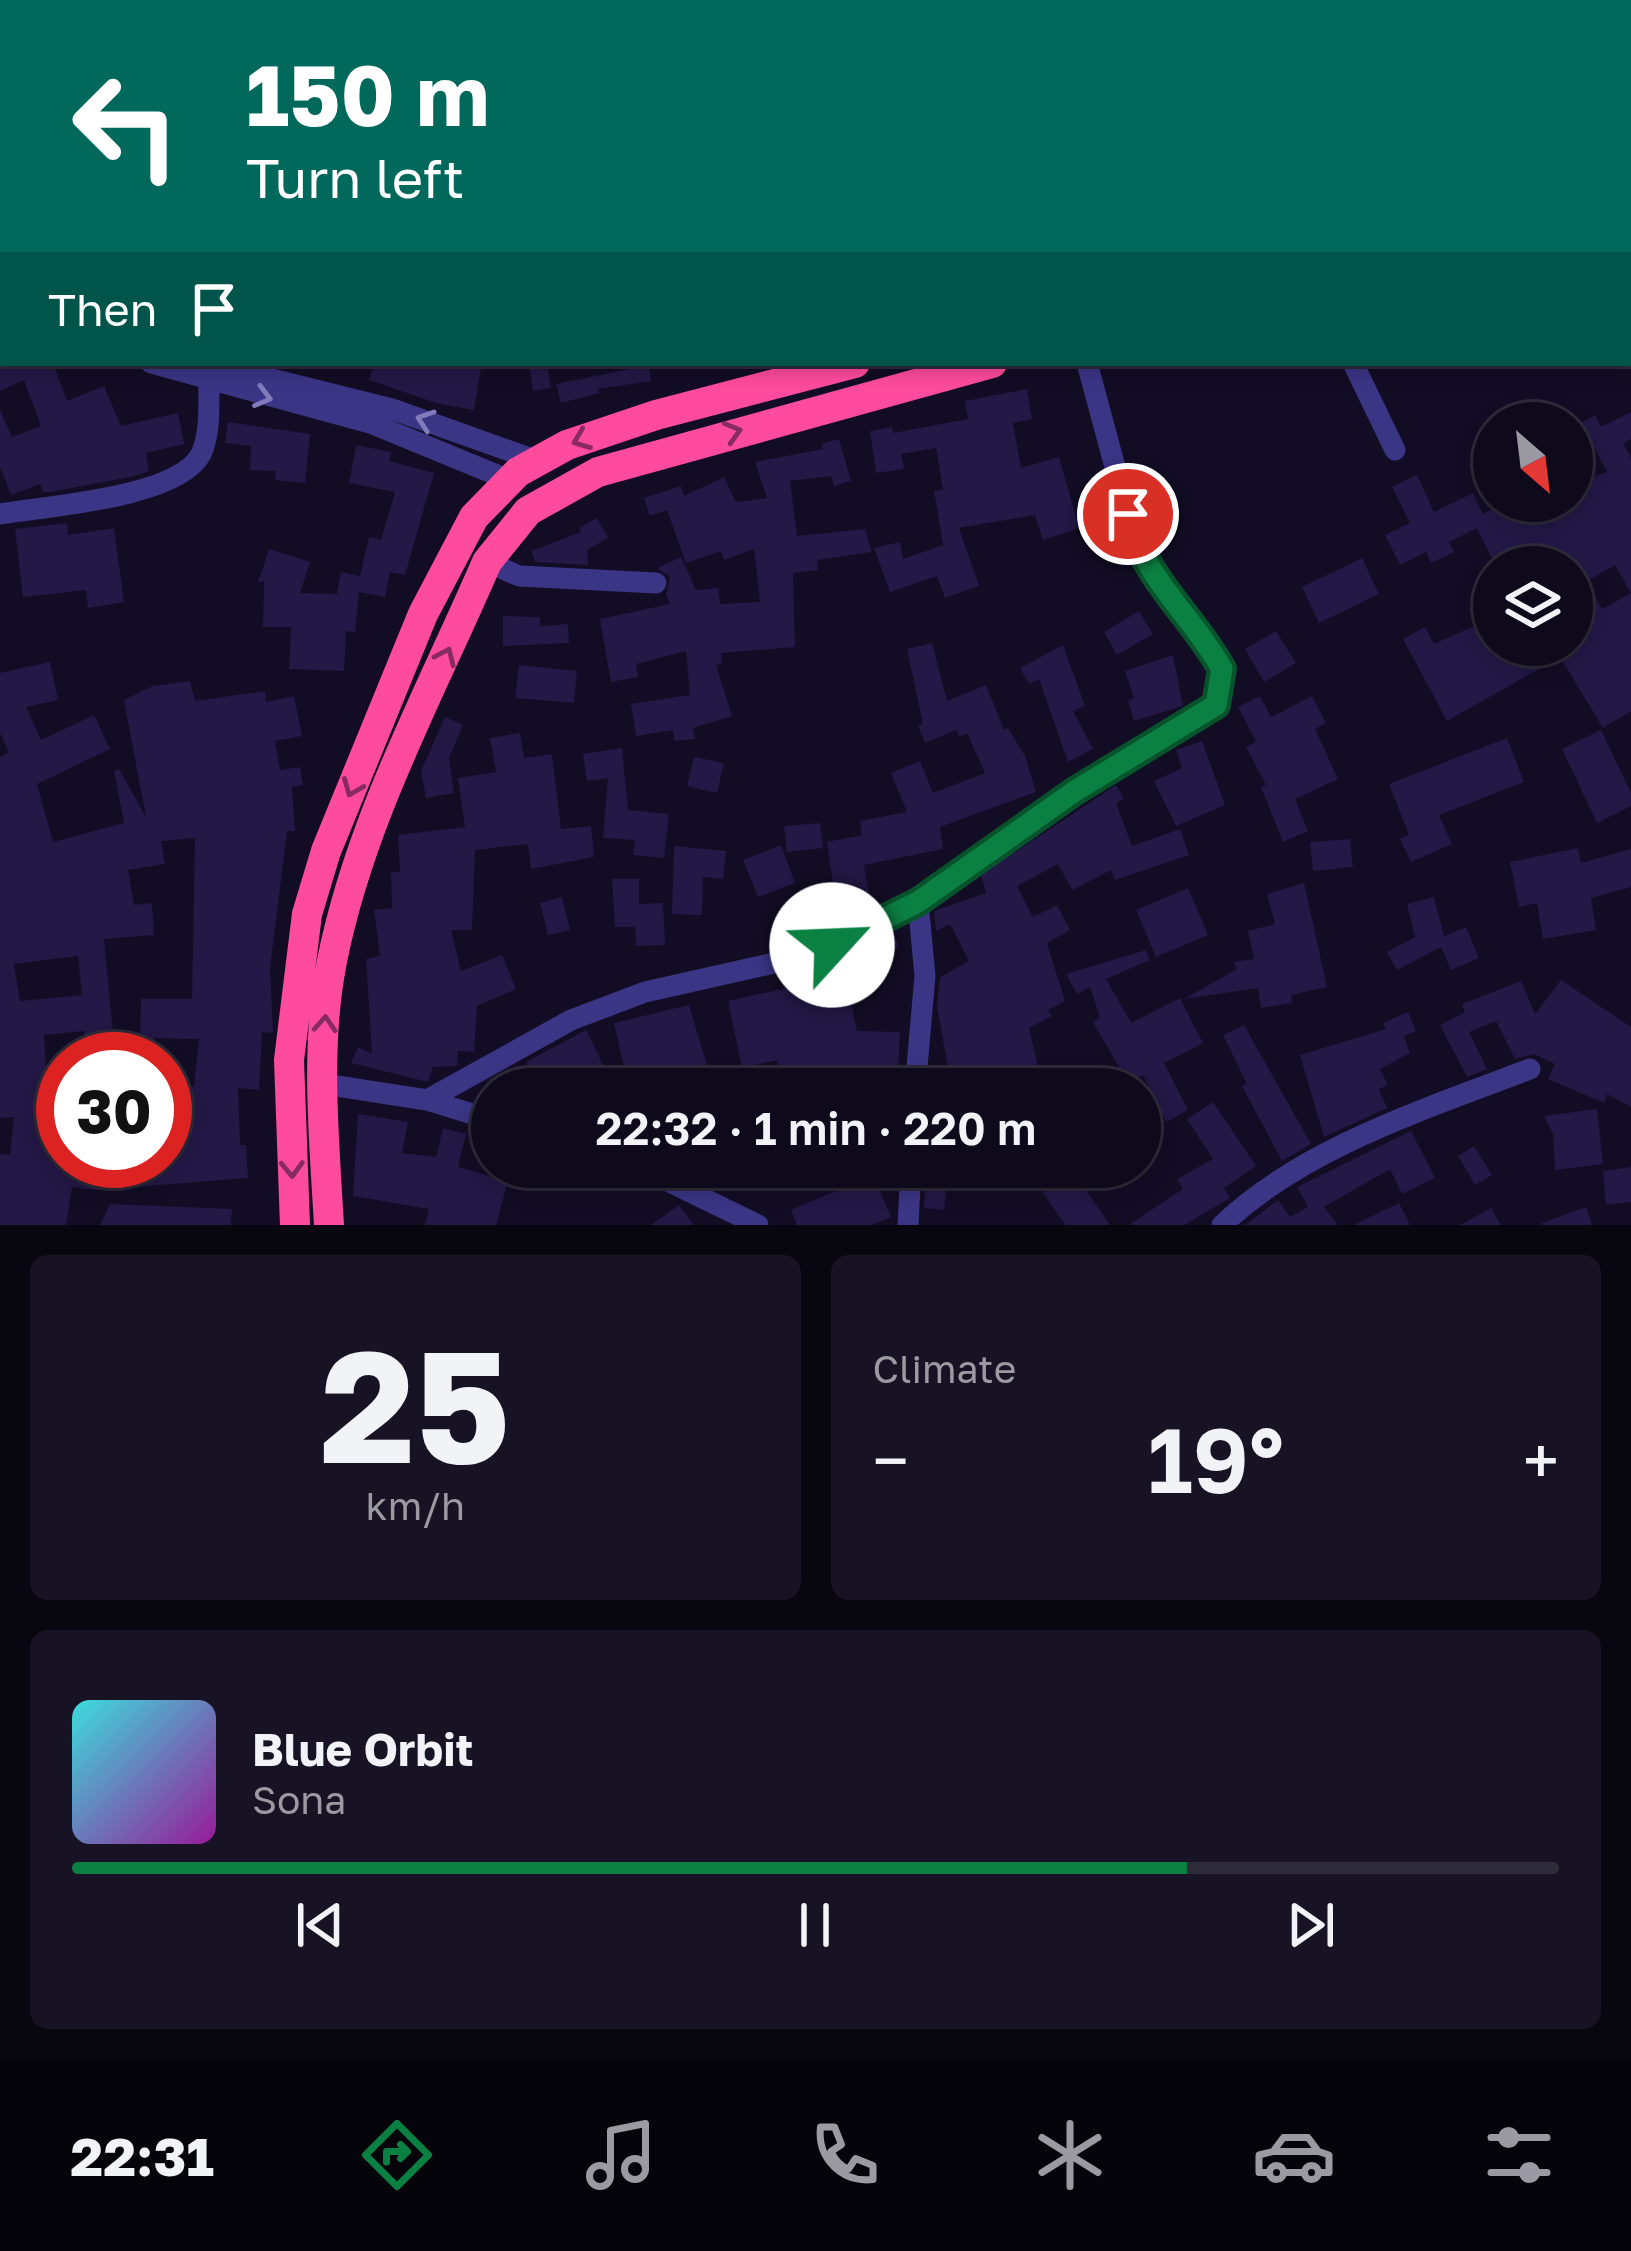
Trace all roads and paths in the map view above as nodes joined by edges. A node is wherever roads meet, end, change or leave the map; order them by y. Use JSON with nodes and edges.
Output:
{"nodes":[{"id":1,"x":844,"y":366,"type":"edge"},
{"id":2,"x":980,"y":366,"type":"edge"},
{"id":3,"x":1089,"y":366,"type":"edge"},
{"id":4,"x":1354,"y":366,"type":"edge"},
{"id":5,"x":209,"y":368,"type":"edge"},
{"id":6,"x":818,"y":373,"type":"junction"},
{"id":7,"x":826,"y":405,"type":"junction"},
{"id":8,"x":1395,"y":450,"type":"dead end"},
{"id":9,"x":535,"y":460,"type":"junction"},
{"id":10,"x":509,"y":480,"type":"junction"},
{"id":11,"x":0,"y":514,"type":"edge"},
{"id":12,"x":488,"y":562,"type":"junction"},
{"id":13,"x":656,"y":583,"type":"dead end"},
{"id":14,"x":918,"y":902,"type":"junction"},
{"id":15,"x":918,"y":1068,"type":"edge"},
{"id":16,"x":1530,"y":1069,"type":"dead end"},
{"id":17,"x":323,"y":1084,"type":"junction"},
{"id":18,"x":427,"y":1100,"type":"junction"},
{"id":19,"x":471,"y":1114,"type":"edge"},
{"id":20,"x":682,"y":1188,"type":"edge"},
{"id":21,"x":910,"y":1188,"type":"edge"},
{"id":22,"x":295,"y":1225,"type":"edge"},
{"id":23,"x":329,"y":1225,"type":"edge"},
{"id":24,"x":758,"y":1225,"type":"edge"},
{"id":25,"x":908,"y":1225,"type":"edge"},
{"id":26,"x":1222,"y":1225,"type":"edge"}],
"edges":[{"from":1,"to":6,"type":"highway"},
{"from":2,"to":7,"type":"highway"},
{"from":3,"to":14,"type":"street"},
{"from":4,"to":8,"type":"street"},
{"from":9,"to":5,"type":"street","one_way":true},
{"from":5,"to":10,"type":"street","one_way":true},
{"from":5,"to":11,"type":"street"},
{"from":6,"to":7,"type":"highway"},
{"from":6,"to":9,"type":"highway","one_way":true},
{"from":12,"to":7,"type":"highway","one_way":true},
{"from":9,"to":10,"type":"highway"},
{"from":10,"to":22,"type":"highway","one_way":true},
{"from":12,"to":13,"type":"street"},
{"from":17,"to":12,"type":"highway","one_way":true},
{"from":14,"to":15,"type":"street"},
{"from":14,"to":18,"type":"street"},
{"from":16,"to":26,"type":"street"},
{"from":17,"to":18,"type":"street"},
{"from":17,"to":23,"type":"highway"},
{"from":18,"to":19,"type":"street"},
{"from":20,"to":24,"type":"street"},
{"from":21,"to":25,"type":"street"}]}
